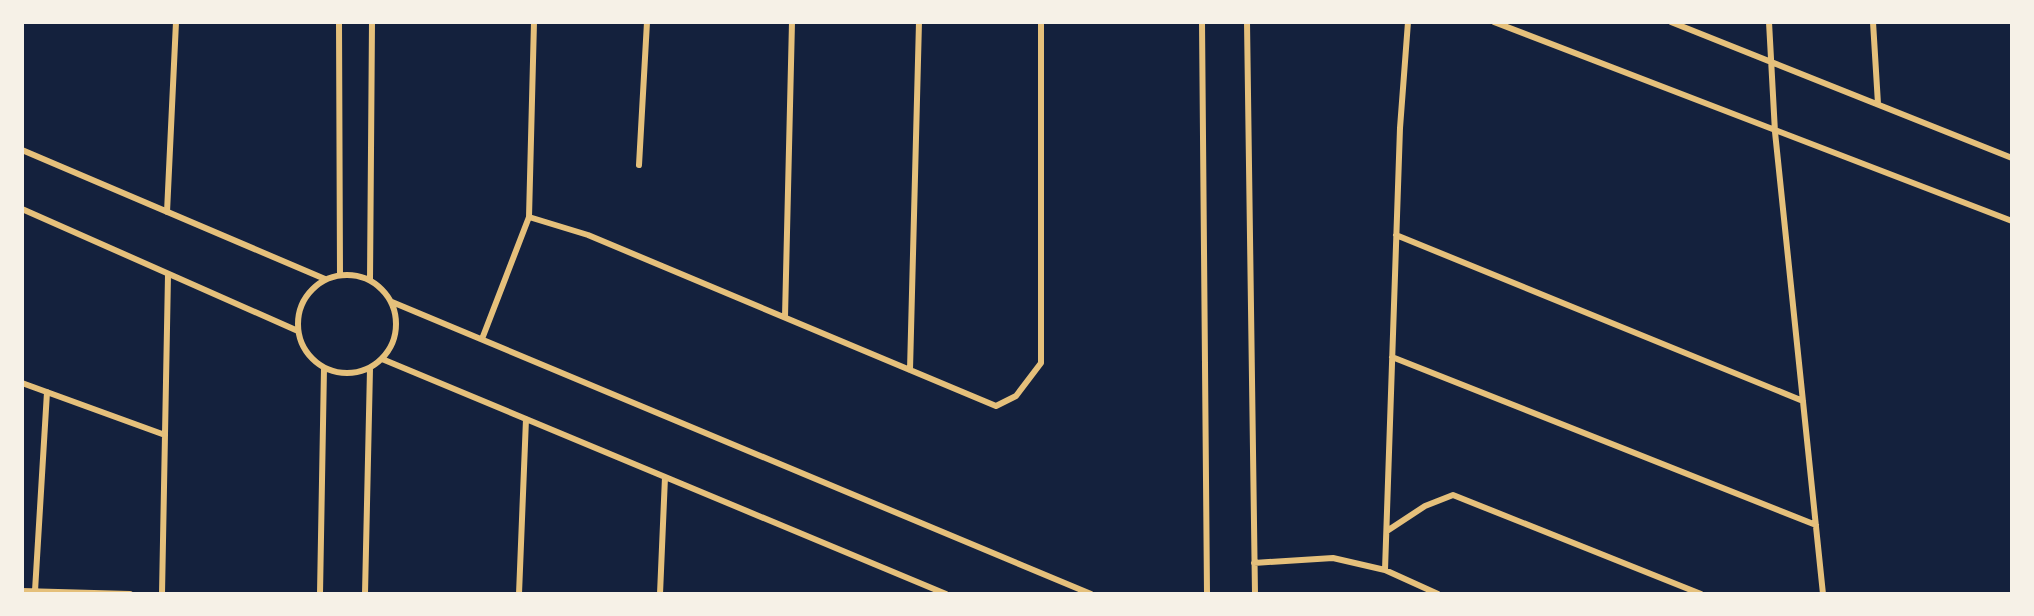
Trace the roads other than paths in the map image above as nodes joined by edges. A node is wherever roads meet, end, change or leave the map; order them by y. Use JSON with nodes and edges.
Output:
{"nodes":[{"id":1,"x":176,"y":22,"type":"edge"},
{"id":2,"x":339,"y":22,"type":"edge"},
{"id":3,"x":372,"y":22,"type":"edge"},
{"id":4,"x":534,"y":22,"type":"edge"},
{"id":5,"x":648,"y":22,"type":"edge"},
{"id":6,"x":792,"y":22,"type":"edge"},
{"id":7,"x":919,"y":22,"type":"edge"},
{"id":8,"x":1041,"y":22,"type":"edge"},
{"id":9,"x":1202,"y":22,"type":"edge"},
{"id":10,"x":1247,"y":22,"type":"edge"},
{"id":11,"x":1408,"y":22,"type":"edge"},
{"id":12,"x":1494,"y":22,"type":"edge"},
{"id":13,"x":1671,"y":22,"type":"edge"},
{"id":14,"x":1769,"y":22,"type":"edge"},
{"id":15,"x":1873,"y":22,"type":"edge"},
{"id":16,"x":1773,"y":62,"type":"junction"},
{"id":17,"x":1878,"y":104,"type":"junction"},
{"id":18,"x":1774,"y":132,"type":"junction"},
{"id":19,"x":22,"y":150,"type":"edge"},
{"id":20,"x":2012,"y":158,"type":"edge"},
{"id":21,"x":639,"y":165,"type":"dead end"},
{"id":22,"x":22,"y":209,"type":"edge"},
{"id":23,"x":168,"y":212,"type":"junction"},
{"id":24,"x":529,"y":217,"type":"junction"},
{"id":25,"x":2012,"y":221,"type":"edge"},
{"id":26,"x":1396,"y":235,"type":"junction"},
{"id":27,"x":168,"y":275,"type":"junction"},
{"id":28,"x":340,"y":275,"type":"junction"},
{"id":29,"x":326,"y":279,"type":"junction"},
{"id":30,"x":370,"y":280,"type":"junction"},
{"id":31,"x":392,"y":302,"type":"junction"},
{"id":32,"x":785,"y":317,"type":"junction"},
{"id":33,"x":298,"y":331,"type":"junction"},
{"id":34,"x":482,"y":339,"type":"junction"},
{"id":35,"x":1392,"y":357,"type":"junction"},
{"id":36,"x":382,"y":359,"type":"junction"},
{"id":37,"x":324,"y":368,"type":"junction"},
{"id":38,"x":370,"y":369,"type":"junction"},
{"id":39,"x":910,"y":370,"type":"junction"},
{"id":40,"x":22,"y":382,"type":"edge"},
{"id":41,"x":47,"y":392,"type":"junction"},
{"id":42,"x":1803,"y":400,"type":"junction"},
{"id":43,"x":526,"y":419,"type":"junction"},
{"id":44,"x":165,"y":435,"type":"junction"},
{"id":45,"x":665,"y":477,"type":"junction"},
{"id":46,"x":1816,"y":525,"type":"junction"},
{"id":47,"x":1387,"y":531,"type":"junction"},
{"id":48,"x":1254,"y":564,"type":"junction"},
{"id":49,"x":1385,"y":570,"type":"junction"},
{"id":50,"x":22,"y":591,"type":"edge"},
{"id":51,"x":35,"y":591,"type":"junction"},
{"id":52,"x":130,"y":594,"type":"edge"},
{"id":53,"x":162,"y":594,"type":"edge"},
{"id":54,"x":320,"y":594,"type":"edge"},
{"id":55,"x":365,"y":594,"type":"edge"},
{"id":56,"x":519,"y":594,"type":"edge"},
{"id":57,"x":660,"y":594,"type":"edge"},
{"id":58,"x":946,"y":594,"type":"edge"},
{"id":59,"x":1091,"y":594,"type":"edge"},
{"id":60,"x":1207,"y":594,"type":"edge"},
{"id":61,"x":1255,"y":594,"type":"edge"},
{"id":62,"x":1438,"y":594,"type":"edge"},
{"id":63,"x":1701,"y":594,"type":"edge"},
{"id":64,"x":1823,"y":594,"type":"edge"}],
"edges":[{"from":1,"to":23,"type":"street"},
{"from":2,"to":28,"type":"street"},
{"from":3,"to":30,"type":"street"},
{"from":4,"to":24,"type":"street"},
{"from":5,"to":21,"type":"street"},
{"from":6,"to":32,"type":"street"},
{"from":7,"to":39,"type":"street"},
{"from":8,"to":39,"type":"street"},
{"from":9,"to":60,"type":"street"},
{"from":10,"to":48,"type":"street"},
{"from":11,"to":26,"type":"street"},
{"from":12,"to":18,"type":"street"},
{"from":13,"to":16,"type":"street"},
{"from":14,"to":16,"type":"street"},
{"from":15,"to":17,"type":"street"},
{"from":16,"to":17,"type":"street"},
{"from":16,"to":18,"type":"street"},
{"from":17,"to":20,"type":"street"},
{"from":18,"to":25,"type":"street"},
{"from":18,"to":42,"type":"street"},
{"from":19,"to":23,"type":"street"},
{"from":22,"to":27,"type":"street"},
{"from":23,"to":29,"type":"street"},
{"from":24,"to":32,"type":"street"},
{"from":24,"to":34,"type":"street"},
{"from":26,"to":35,"type":"street"},
{"from":26,"to":42,"type":"street"},
{"from":27,"to":33,"type":"street"},
{"from":27,"to":44,"type":"street"},
{"from":28,"to":29,"type":"street"},
{"from":28,"to":30,"type":"street"},
{"from":29,"to":33,"type":"street"},
{"from":30,"to":31,"type":"street"},
{"from":31,"to":34,"type":"street"},
{"from":31,"to":36,"type":"street"},
{"from":32,"to":39,"type":"street"},
{"from":33,"to":37,"type":"street"},
{"from":34,"to":59,"type":"street"},
{"from":35,"to":46,"type":"street"},
{"from":35,"to":47,"type":"street"},
{"from":36,"to":38,"type":"street"},
{"from":36,"to":43,"type":"street"},
{"from":37,"to":38,"type":"street"},
{"from":37,"to":54,"type":"street"},
{"from":38,"to":55,"type":"street"},
{"from":40,"to":41,"type":"street"},
{"from":41,"to":44,"type":"street"},
{"from":41,"to":51,"type":"street"},
{"from":42,"to":46,"type":"street"},
{"from":43,"to":45,"type":"street"},
{"from":43,"to":56,"type":"street"},
{"from":44,"to":53,"type":"street"},
{"from":45,"to":57,"type":"street"},
{"from":45,"to":58,"type":"street"},
{"from":46,"to":64,"type":"street"},
{"from":47,"to":49,"type":"street"},
{"from":47,"to":63,"type":"street"},
{"from":48,"to":49,"type":"street"},
{"from":48,"to":61,"type":"street"},
{"from":49,"to":62,"type":"street"},
{"from":50,"to":51,"type":"street"},
{"from":51,"to":52,"type":"street"}]}
